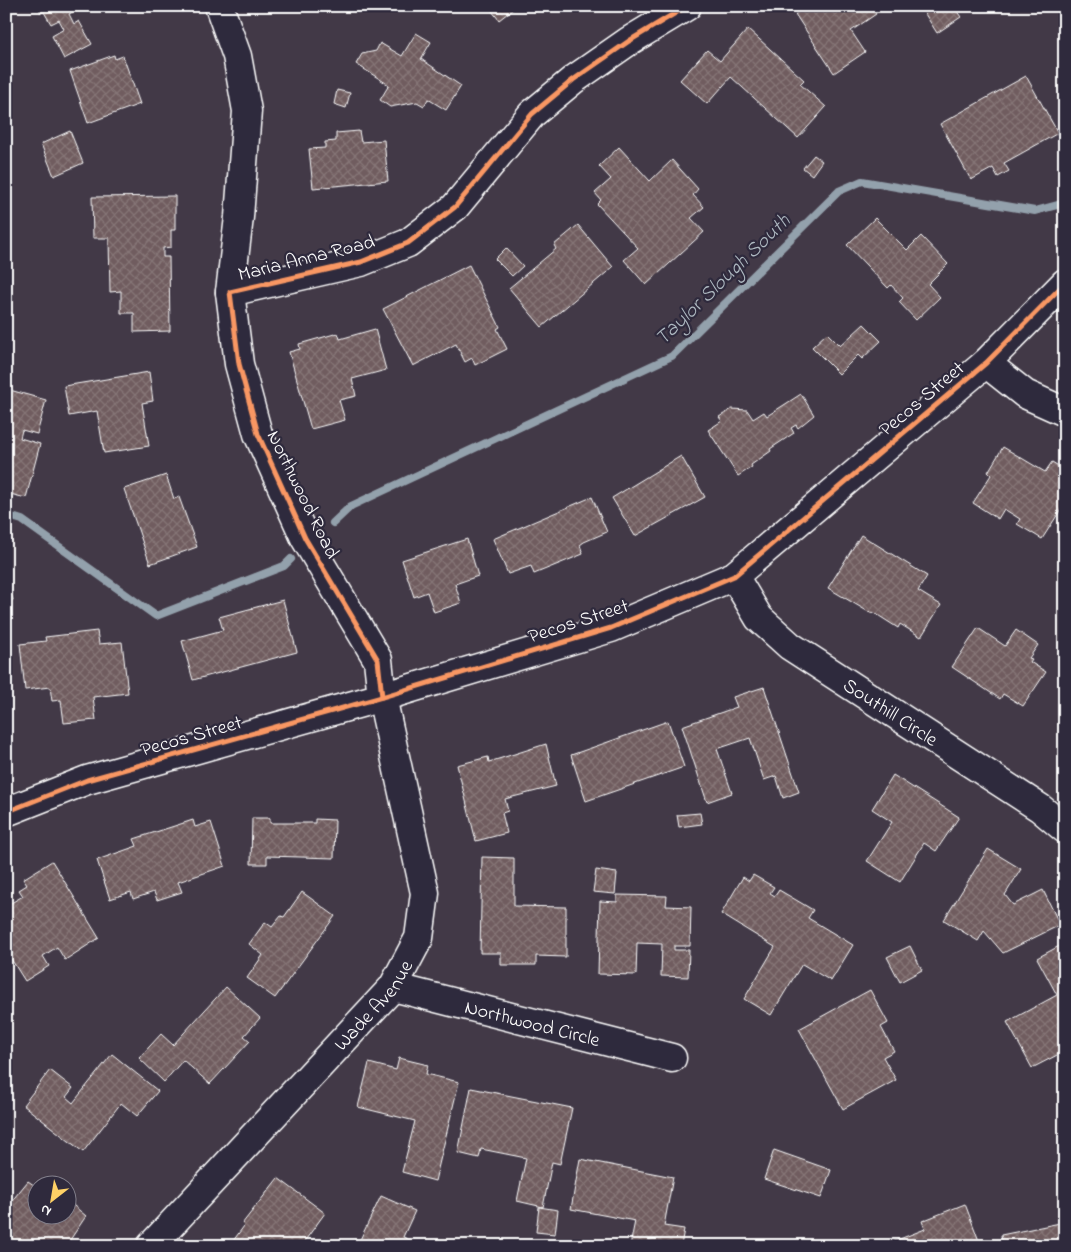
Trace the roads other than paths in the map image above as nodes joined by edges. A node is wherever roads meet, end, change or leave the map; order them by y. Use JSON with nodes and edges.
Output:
{"nodes":[{"id":1,"x":219,"y":6,"type":"edge"},
{"id":2,"x":687,"y":6,"type":"edge"},
{"id":3,"x":1065,"y":283,"type":"edge"},
{"id":4,"x":230,"y":292,"type":"junction"},
{"id":5,"x":986,"y":363,"type":"junction"},
{"id":6,"x":1065,"y":412,"type":"edge"},
{"id":7,"x":734,"y":576,"type":"junction"},
{"id":8,"x":382,"y":697,"type":"junction"},
{"id":9,"x":7,"y":808,"type":"edge"},
{"id":10,"x":1065,"y":830,"type":"edge"},
{"id":11,"x":393,"y":986,"type":"junction"},
{"id":12,"x":672,"y":1058,"type":"dead end"},
{"id":13,"x":151,"y":1246,"type":"edge"}],
"edges":[{"from":1,"to":4,"type":"street","name":"Northwood Road"},
{"from":2,"to":4,"type":"street","name":"Maria Anna Road"},
{"from":3,"to":5,"type":"street","name":"Pecos Street"},
{"from":4,"to":8,"type":"street","name":"Northwood Road"},
{"from":5,"to":6,"type":"street"},
{"from":5,"to":7,"type":"street","name":"Pecos Street"},
{"from":7,"to":8,"type":"street","name":"Pecos Street"},
{"from":7,"to":10,"type":"street","name":"Southill Circle"},
{"from":8,"to":9,"type":"street","name":"Pecos Street"},
{"from":8,"to":11,"type":"street","name":"Wade Avenue"},
{"from":11,"to":12,"type":"street","name":"Northwood Circle"},
{"from":11,"to":13,"type":"street","name":"Wade Avenue"}]}
